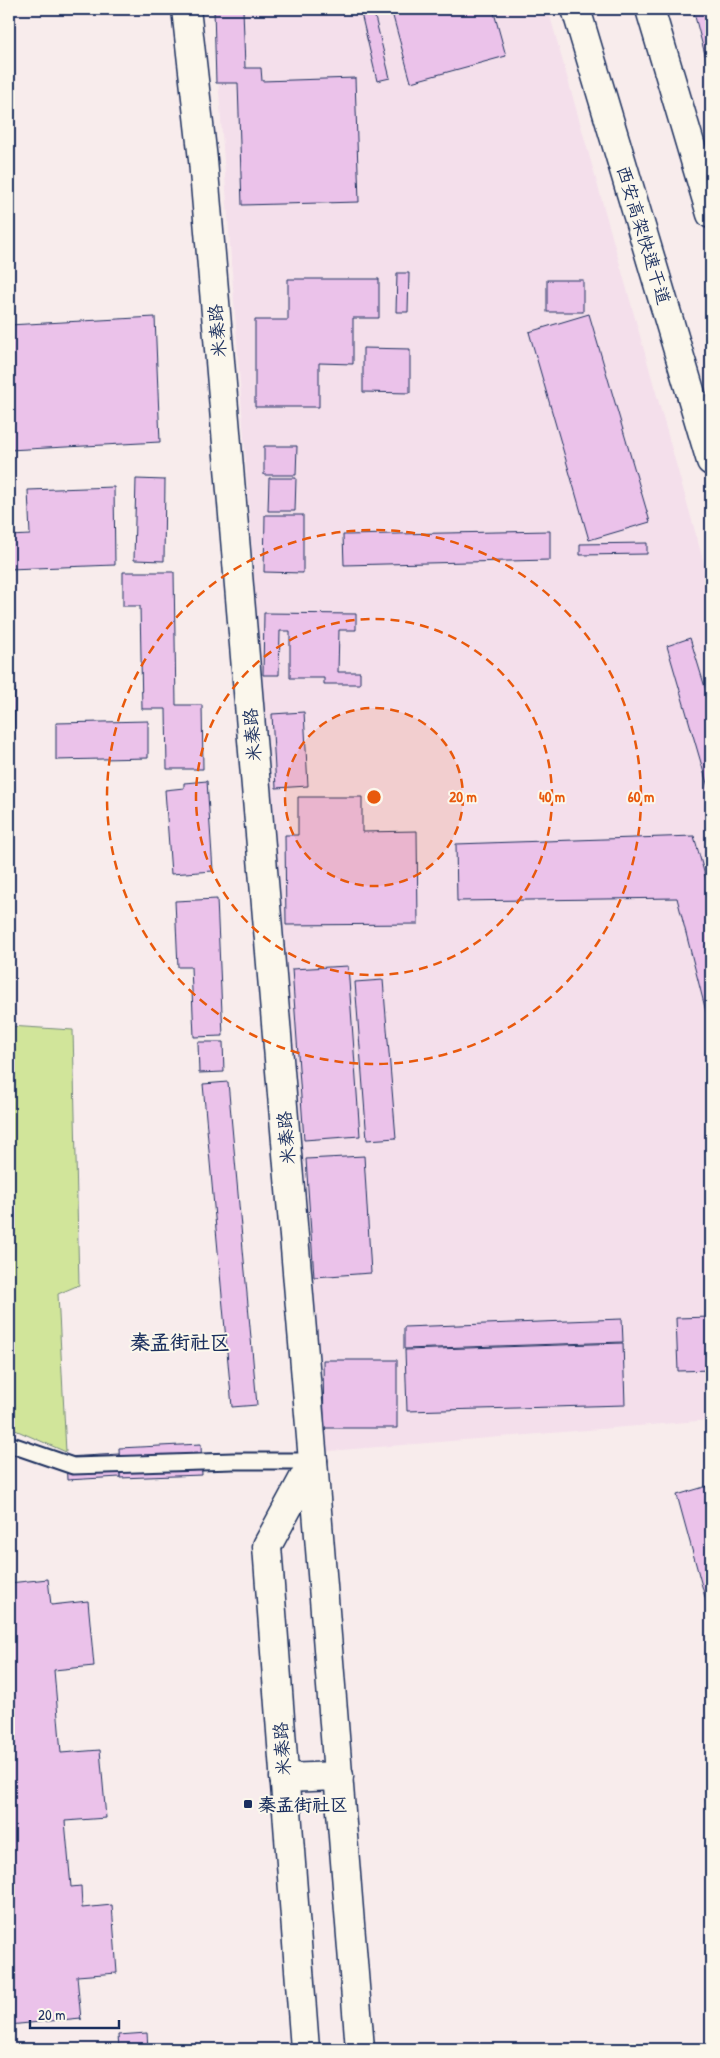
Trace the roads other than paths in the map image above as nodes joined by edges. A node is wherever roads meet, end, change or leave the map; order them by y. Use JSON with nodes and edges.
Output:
{"nodes":[{"id":1,"x":186,"y":9,"type":"edge"},
{"id":2,"x":576,"y":9,"type":"edge"},
{"id":3,"x":650,"y":9,"type":"edge"},
{"id":4,"x":711,"y":214,"type":"edge"},
{"id":5,"x":711,"y":460,"type":"edge"},
{"id":6,"x":9,"y":1444,"type":"edge"},
{"id":7,"x":313,"y":1461,"type":"junction"},
{"id":8,"x":338,"y":1776,"type":"junction"},
{"id":9,"x":284,"y":1778,"type":"junction"},
{"id":10,"x":305,"y":2049,"type":"edge"},
{"id":11,"x":360,"y":2049,"type":"edge"}],
"edges":[{"from":1,"to":7,"type":"main road","name":"米秦路"},
{"from":2,"to":5,"type":"main road","name":"西安高架快速干道"},
{"from":3,"to":4,"type":"main road"},
{"from":6,"to":7,"type":"lane"},
{"from":7,"to":8,"type":"main road","name":"米秦路"},
{"from":7,"to":9,"type":"main road","name":"米秦路"},
{"from":8,"to":9,"type":"main road"},
{"from":8,"to":11,"type":"main road","name":"米秦路"},
{"from":9,"to":10,"type":"main road","name":"米秦路"}]}
